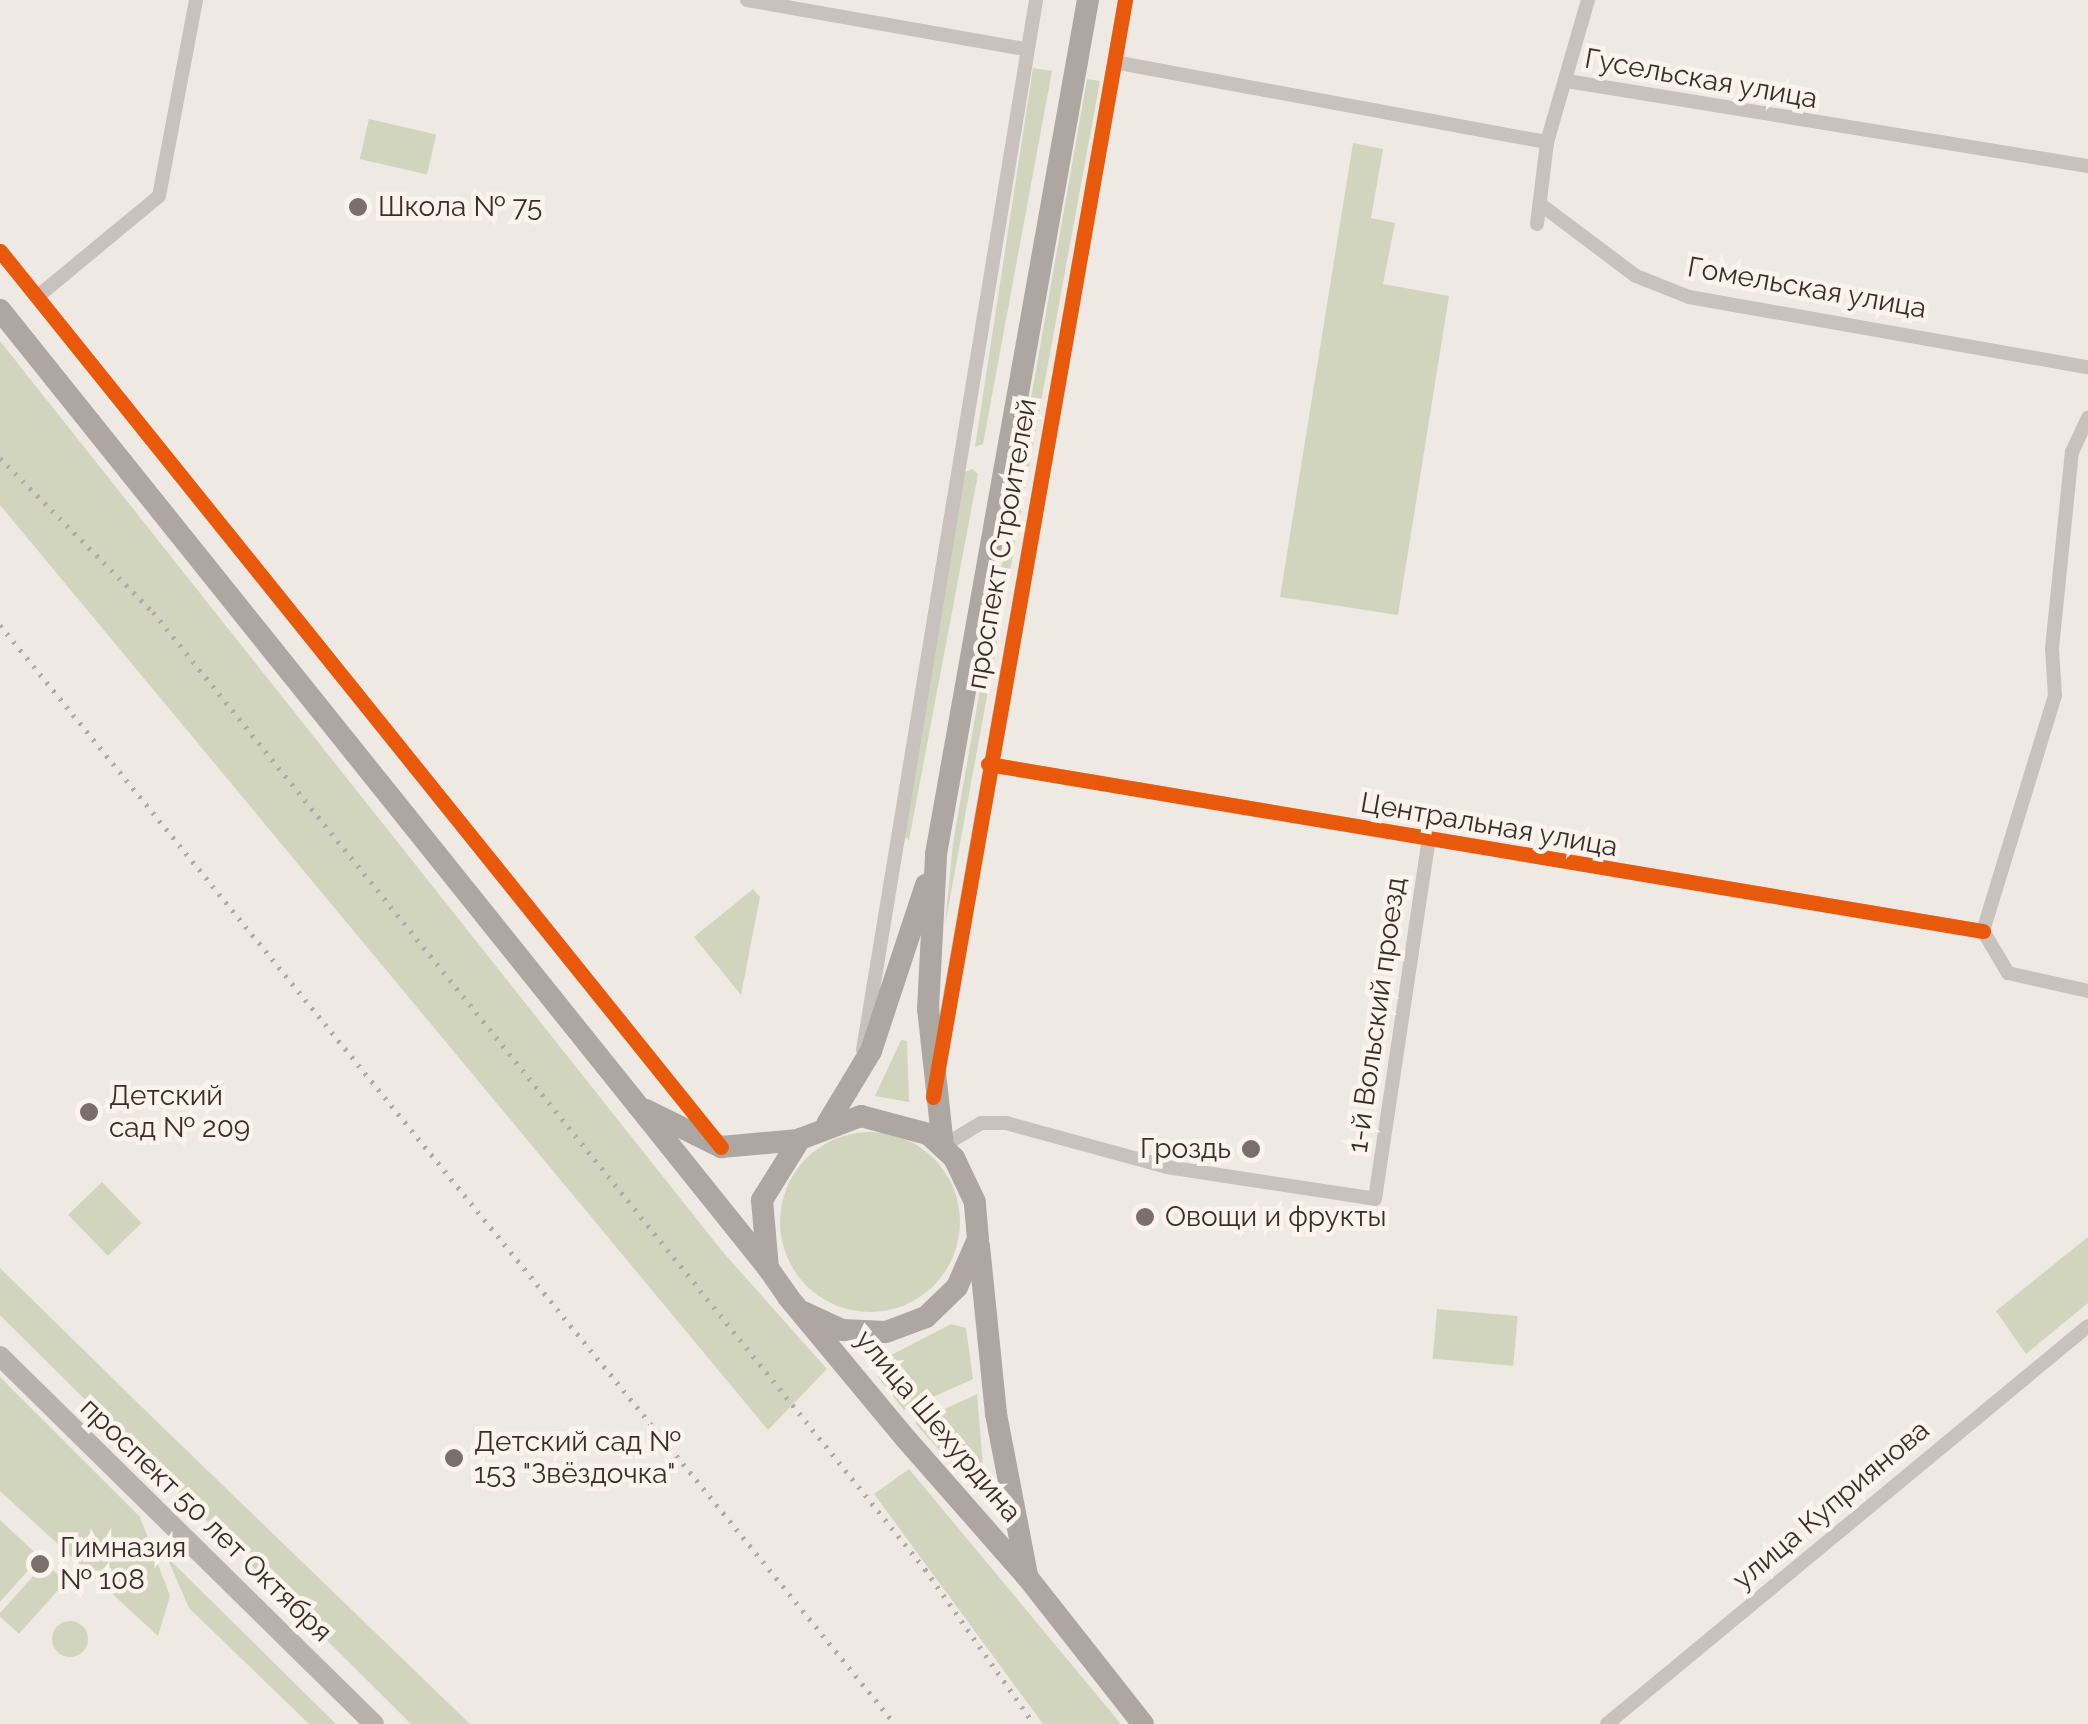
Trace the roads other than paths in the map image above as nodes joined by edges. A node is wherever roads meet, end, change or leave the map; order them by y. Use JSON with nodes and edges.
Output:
{"nodes":[{"id":1,"x":196,"y":0,"type":"edge"},
{"id":2,"x":747,"y":0,"type":"edge"},
{"id":3,"x":1036,"y":0,"type":"edge"},
{"id":4,"x":1088,"y":0,"type":"edge"},
{"id":5,"x":1125,"y":0,"type":"edge"},
{"id":6,"x":1588,"y":0,"type":"edge"},
{"id":7,"x":1026,"y":49,"type":"junction"},
{"id":8,"x":1114,"y":62,"type":"junction"},
{"id":9,"x":1567,"y":81,"type":"junction"},
{"id":10,"x":1547,"y":142,"type":"junction"},
{"id":11,"x":2088,"y":166,"type":"edge"},
{"id":12,"x":1540,"y":204,"type":"junction"},
{"id":13,"x":1537,"y":224,"type":"dead end"},
{"id":14,"x":0,"y":252,"type":"edge"},
{"id":15,"x":37,"y":297,"type":"junction"},
{"id":16,"x":0,"y":310,"type":"edge"},
{"id":17,"x":2088,"y":367,"type":"edge"},
{"id":18,"x":2088,"y":417,"type":"edge"},
{"id":19,"x":988,"y":764,"type":"junction"},
{"id":20,"x":1429,"y":838,"type":"junction"},
{"id":21,"x":936,"y":854,"type":"junction"},
{"id":22,"x":1983,"y":932,"type":"junction"},
{"id":23,"x":2088,"y":991,"type":"edge"},
{"id":24,"x":860,"y":1074,"type":"junction"},
{"id":25,"x":933,"y":1097,"type":"junction"},
{"id":26,"x":634,"y":1102,"type":"junction"},
{"id":27,"x":827,"y":1124,"type":"junction"},
{"id":28,"x":800,"y":1139,"type":"junction"},
{"id":29,"x":943,"y":1146,"type":"junction"},
{"id":30,"x":721,"y":1147,"type":"junction"},
{"id":31,"x":978,"y":1239,"type":"junction"},
{"id":32,"x":768,"y":1268,"type":"junction"},
{"id":33,"x":803,"y":1312,"type":"junction"},
{"id":34,"x":2088,"y":1326,"type":"edge"},
{"id":35,"x":0,"y":1356,"type":"edge"},
{"id":36,"x":1028,"y":1578,"type":"junction"},
{"id":37,"x":374,"y":1724,"type":"edge"},
{"id":38,"x":1143,"y":1724,"type":"edge"},
{"id":39,"x":1607,"y":1724,"type":"edge"}],
"edges":[{"from":1,"to":15,"type":"street"},
{"from":2,"to":7,"type":"street"},
{"from":3,"to":7,"type":"street","name":"проспект Строителей"},
{"from":4,"to":21,"type":"main road","name":"проспект Строителей"},
{"from":5,"to":8,"type":"street","name":"проспект Строителей"},
{"from":6,"to":9,"type":"street"},
{"from":7,"to":24,"type":"street","name":"проспект Строителей"},
{"from":8,"to":10,"type":"street"},
{"from":8,"to":19,"type":"street","name":"проспект Строителей"},
{"from":9,"to":10,"type":"street","name":"Гусельская улица"},
{"from":9,"to":11,"type":"street","name":"Гусельская улица"},
{"from":10,"to":12,"type":"street"},
{"from":12,"to":13,"type":"street"},
{"from":12,"to":17,"type":"street","name":"Гомельская улица"},
{"from":14,"to":15,"type":"street"},
{"from":15,"to":30,"type":"street"},
{"from":16,"to":26,"type":"main road"},
{"from":18,"to":22,"type":"street"},
{"from":19,"to":20,"type":"street","name":"Центральная улица"},
{"from":19,"to":25,"type":"street","name":"проспект Строителей"},
{"from":20,"to":22,"type":"street","name":"Центральная улица"},
{"from":20,"to":29,"type":"street","name":"1-й Вольский проезд"},
{"from":21,"to":24,"type":"main road","name":"проспект Строителей"},
{"from":21,"to":25,"type":"main road","name":"проспект Строителей"},
{"from":22,"to":23,"type":"street"},
{"from":24,"to":27,"type":"main road","name":"проспект Строителей"},
{"from":25,"to":29,"type":"main road","name":"проспект Строителей"},
{"from":26,"to":30,"type":"main road"},
{"from":26,"to":32,"type":"main road"},
{"from":27,"to":28,"type":"main road"},
{"from":27,"to":29,"type":"main road"},
{"from":28,"to":30,"type":"main road"},
{"from":28,"to":32,"type":"main road"},
{"from":29,"to":31,"type":"main road"},
{"from":31,"to":33,"type":"main road"},
{"from":31,"to":36,"type":"main road","name":"улица Шехурдина"},
{"from":32,"to":33,"type":"main road"},
{"from":33,"to":36,"type":"main road","name":"улица Шехурдина"},
{"from":34,"to":39,"type":"street","name":"улица Куприянова"},
{"from":35,"to":37,"type":"main road","name":"проспект 50 лет Октября"},
{"from":36,"to":38,"type":"main road","name":"улица Шехурдина"}]}
